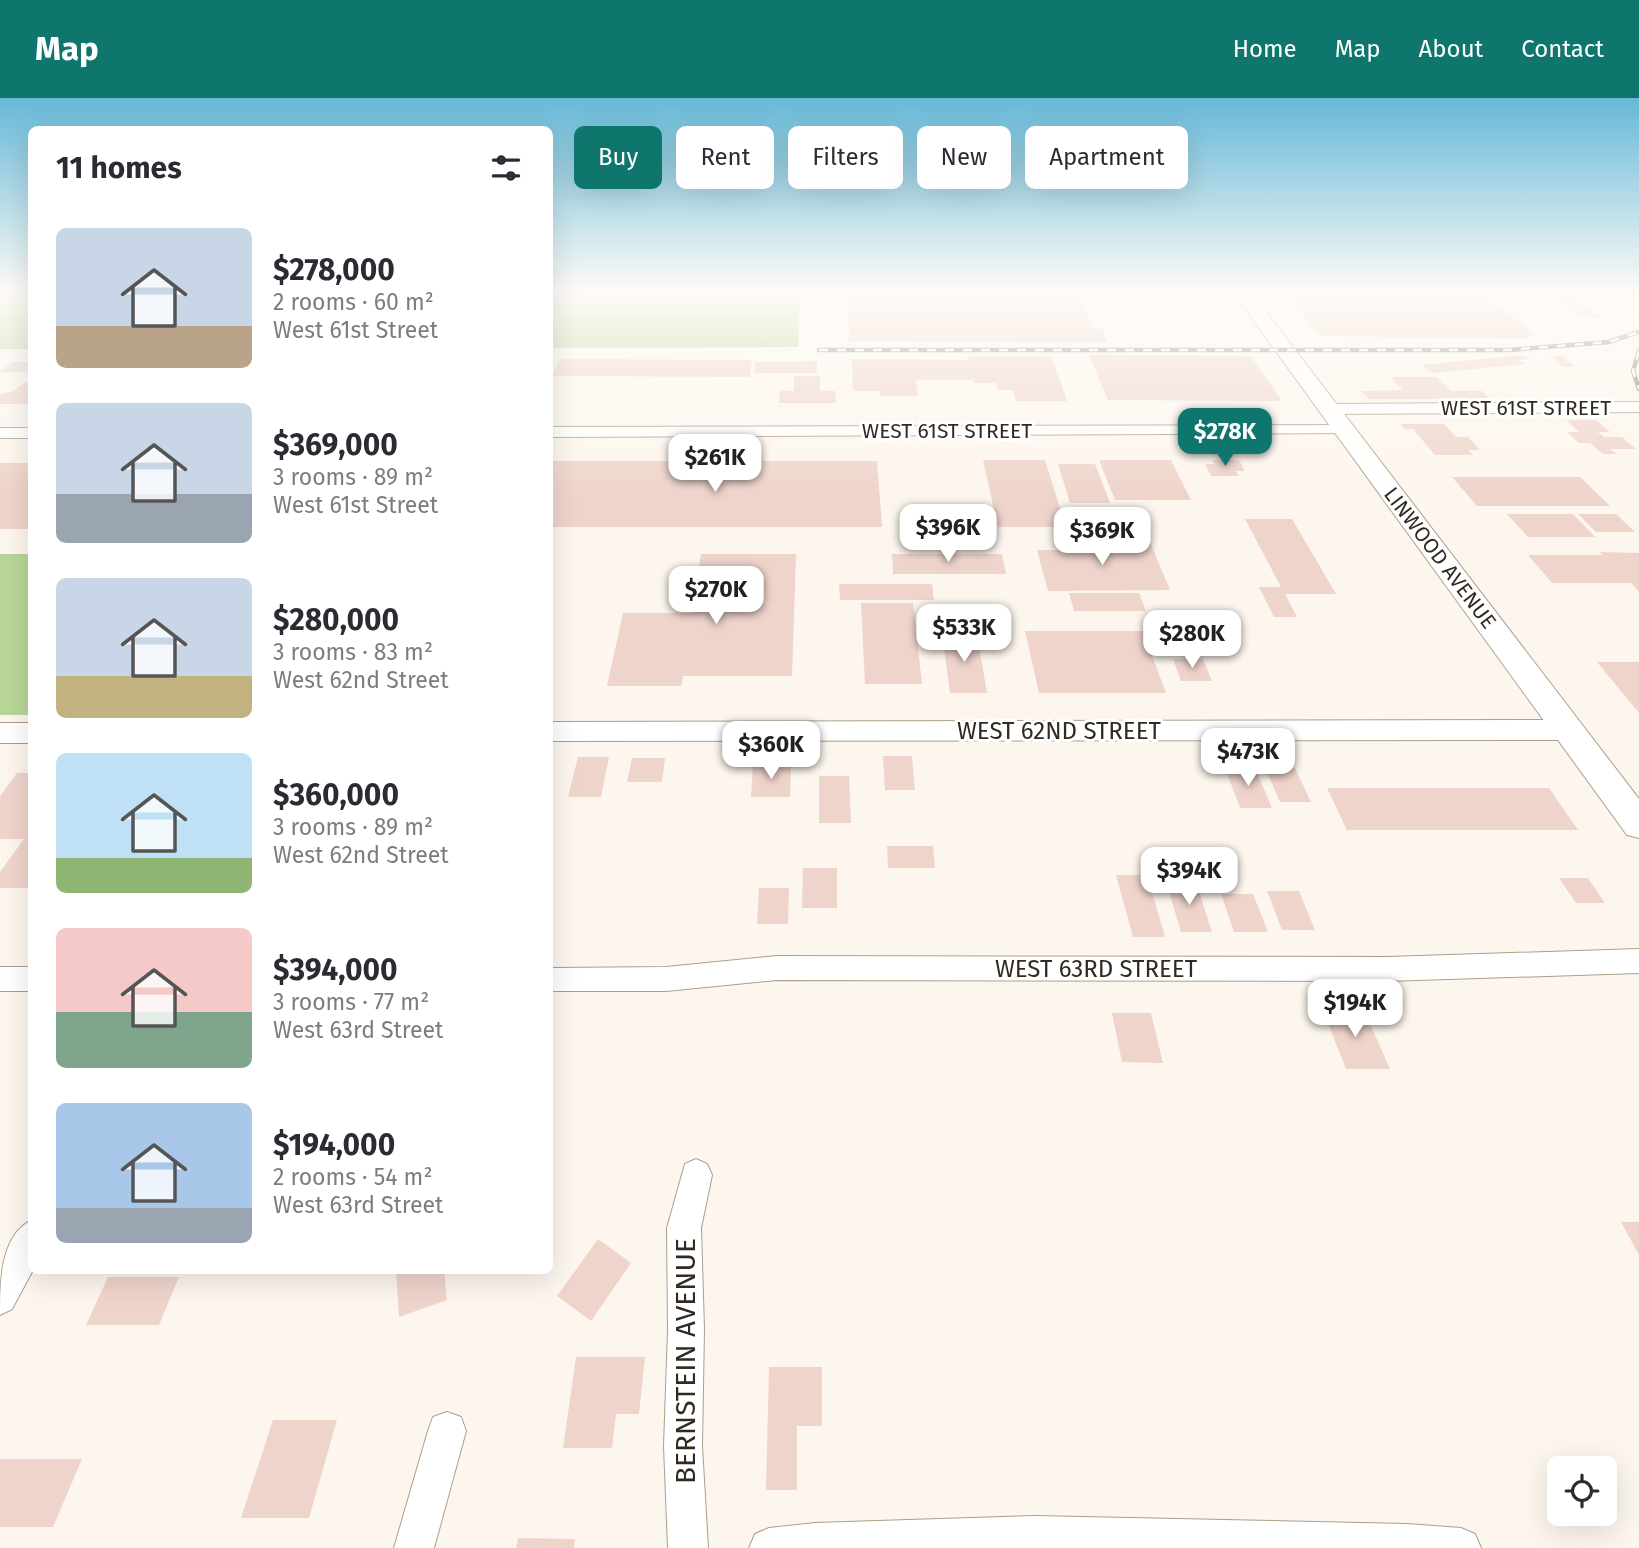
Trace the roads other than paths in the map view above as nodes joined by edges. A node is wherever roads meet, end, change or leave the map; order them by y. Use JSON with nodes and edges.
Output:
{"nodes":[{"id":1,"x":1291,"y":359,"type":"edge"},
{"id":2,"x":1639,"y":407,"type":"edge"},
{"id":3,"x":1336,"y":420,"type":"junction"},
{"id":4,"x":553,"y":432,"type":"edge"},
{"id":5,"x":0,"y":433,"type":"edge"},
{"id":6,"x":28,"y":433,"type":"edge"},
{"id":7,"x":1568,"y":730,"type":"junction"},
{"id":8,"x":553,"y":732,"type":"edge"},
{"id":9,"x":0,"y":733,"type":"edge"},
{"id":10,"x":28,"y":733,"type":"edge"},
{"id":11,"x":1639,"y":825,"type":"edge"},
{"id":12,"x":1639,"y":961,"type":"edge"},
{"id":13,"x":0,"y":979,"type":"edge"},
{"id":14,"x":28,"y":979,"type":"edge"},
{"id":15,"x":554,"y":980,"type":"dead end"},
{"id":16,"x":696,"y":1175,"type":"dead end"},
{"id":17,"x":28,"y":1244,"type":"edge"},
{"id":18,"x":0,"y":1297,"type":"edge"},
{"id":19,"x":447,"y":1432,"type":"dead end"},
{"id":20,"x":414,"y":1548,"type":"edge"},
{"id":21,"x":688,"y":1548,"type":"edge"},
{"id":22,"x":769,"y":1548,"type":"edge"},
{"id":23,"x":1461,"y":1548,"type":"edge"}],
"edges":[{"from":1,"to":3,"type":"main road","name":"LINWOOD AVENUE"},
{"from":2,"to":3,"type":"street","name":"WEST 61ST STREET"},
{"from":3,"to":4,"type":"street","name":"WEST 61ST STREET"},
{"from":3,"to":7,"type":"main road","name":"LINWOOD AVENUE"},
{"from":5,"to":6,"type":"street"},
{"from":7,"to":8,"type":"street","name":"WEST 62ND STREET"},
{"from":7,"to":11,"type":"main road","name":"LINWOOD AVENUE"},
{"from":9,"to":10,"type":"street"},
{"from":12,"to":15,"type":"street","name":"WEST 63RD STREET"},
{"from":13,"to":14,"type":"street"},
{"from":16,"to":21,"type":"street","name":"BERNSTEIN AVENUE"},
{"from":17,"to":18,"type":"street"},
{"from":19,"to":20,"type":"street"},
{"from":22,"to":23,"type":"street"}]}
